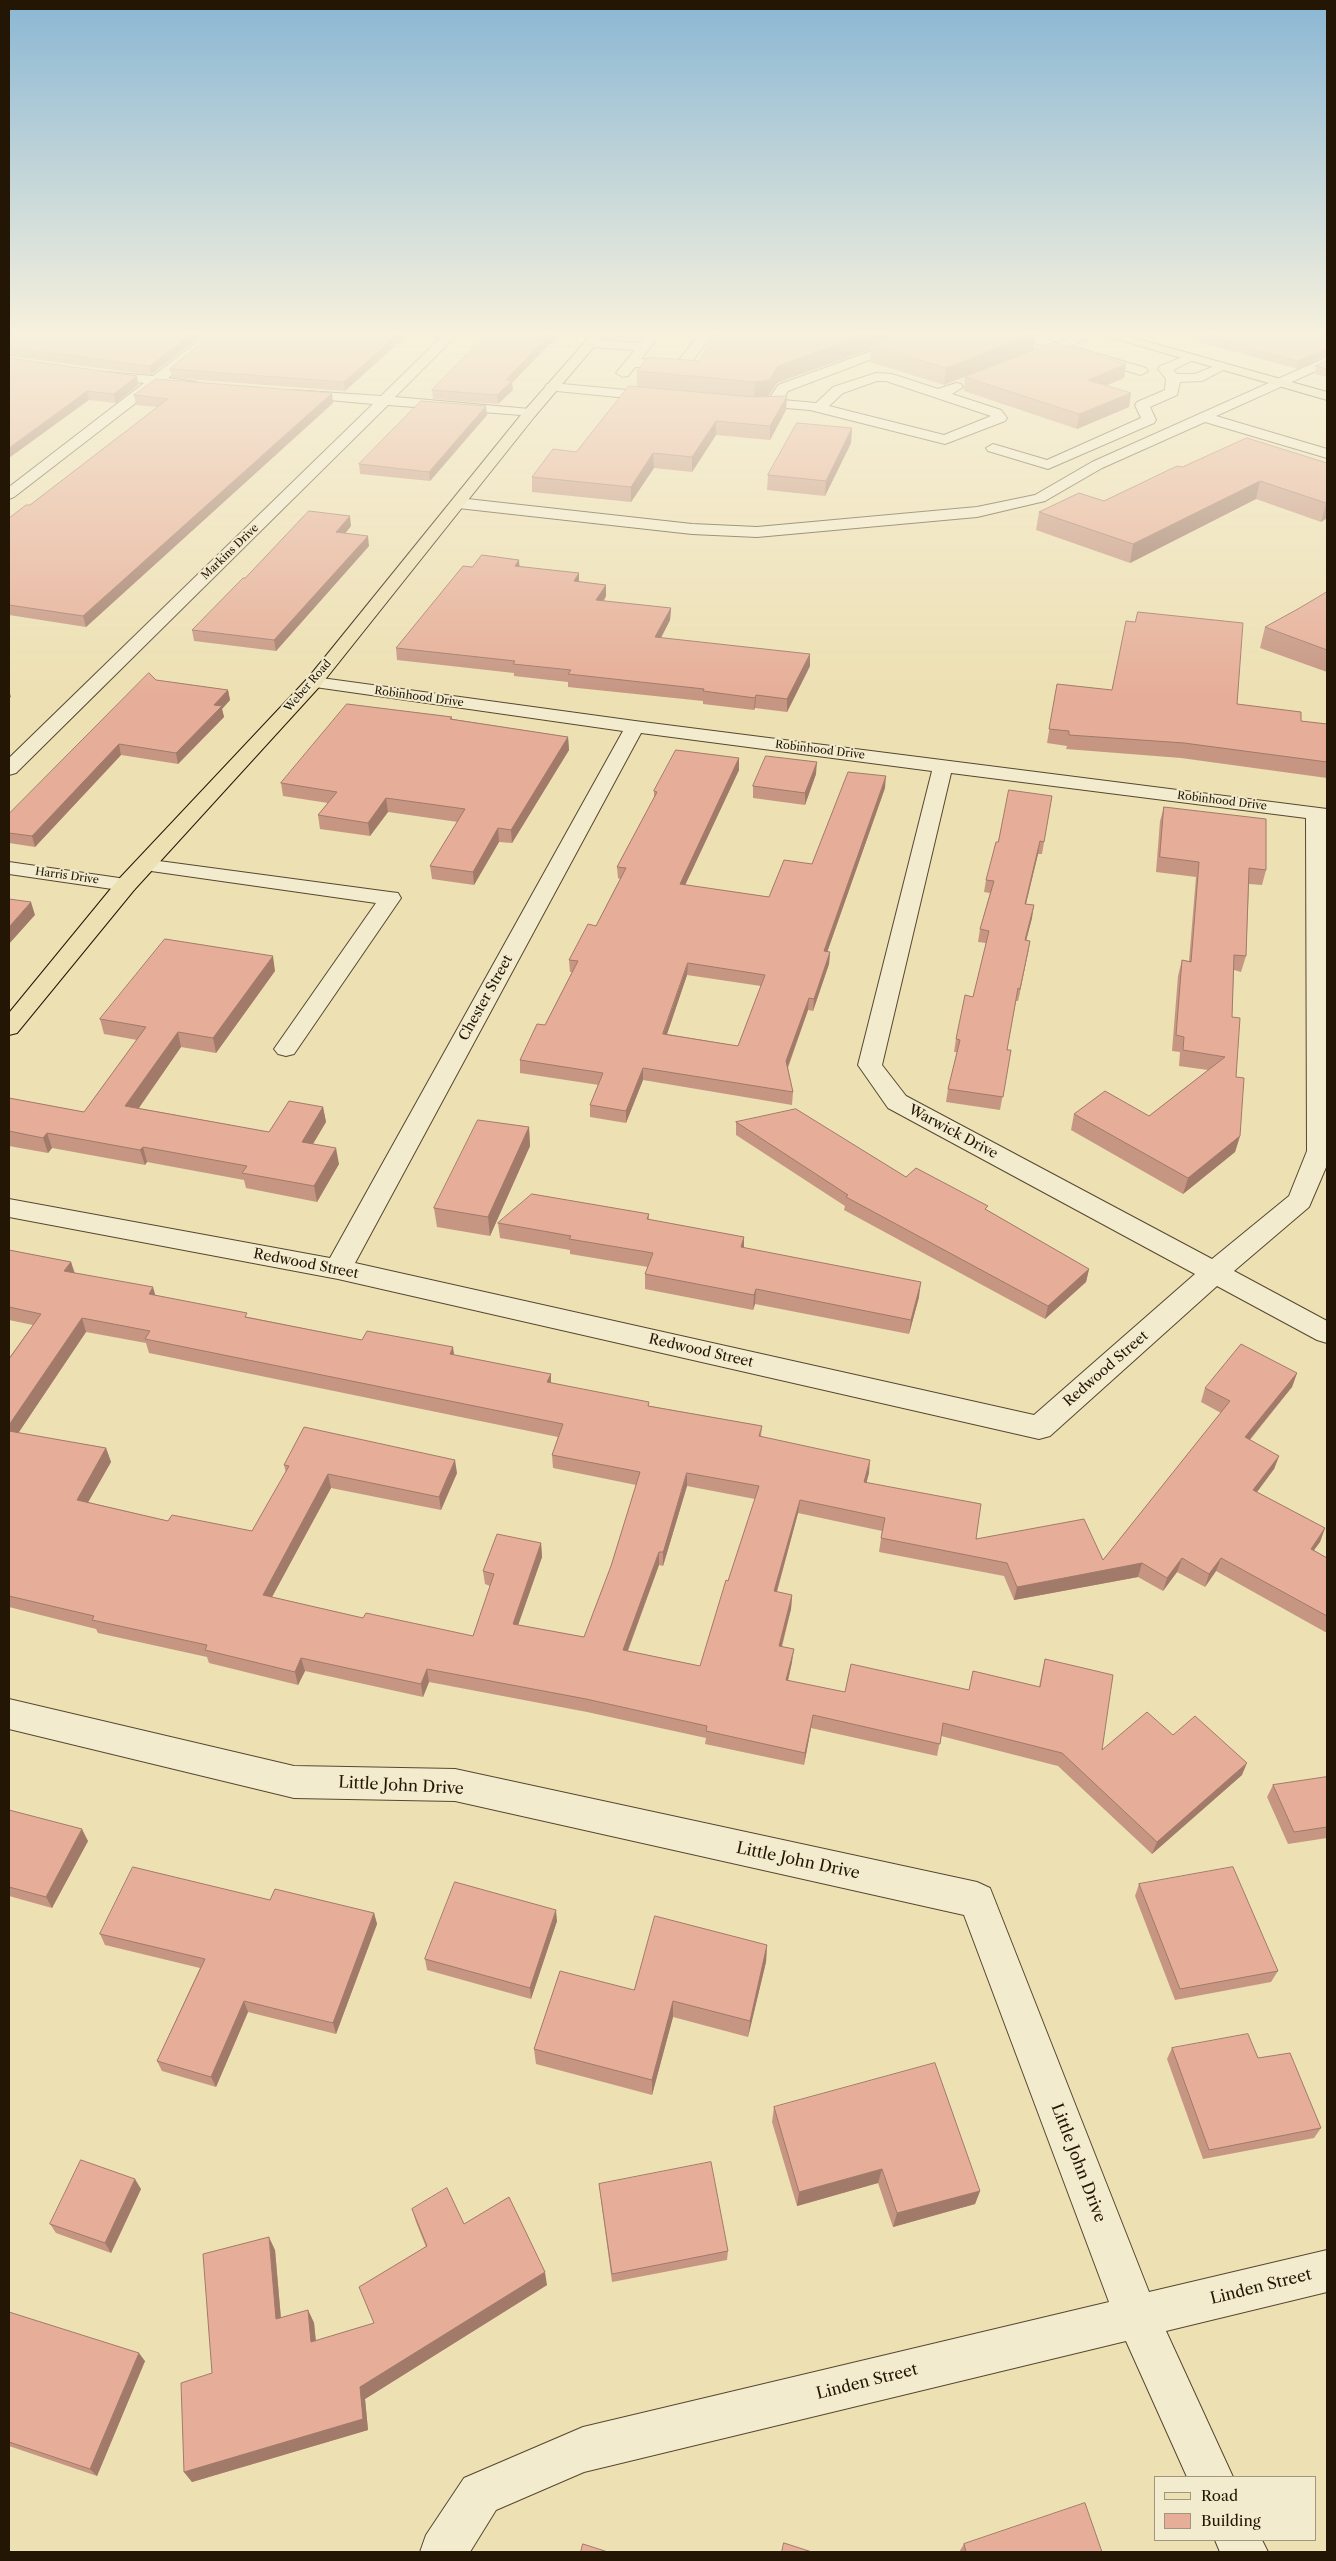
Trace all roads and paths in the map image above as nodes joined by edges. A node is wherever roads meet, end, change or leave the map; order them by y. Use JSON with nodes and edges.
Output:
{"nodes":[{"id":1,"x":60,"y":455,"type":"edge"},
{"id":2,"x":329,"y":455,"type":"edge"},
{"id":3,"x":497,"y":455,"type":"edge"},
{"id":4,"x":1013,"y":455,"type":"edge"},
{"id":5,"x":1073,"y":455,"type":"edge"},
{"id":6,"x":1124,"y":455,"type":"edge"},
{"id":7,"x":1048,"y":466,"type":"junction"},
{"id":8,"x":1078,"y":476,"type":"junction"},
{"id":9,"x":9,"y":494,"type":"edge"},
{"id":10,"x":458,"y":503,"type":"junction"},
{"id":11,"x":314,"y":682,"type":"junction"},
{"id":12,"x":635,"y":727,"type":"junction"},
{"id":13,"x":943,"y":765,"type":"junction"},
{"id":14,"x":9,"y":769,"type":"edge"},
{"id":15,"x":1321,"y":814,"type":"edge"},
{"id":16,"x":144,"y":865,"type":"junction"},
{"id":17,"x":9,"y":868,"type":"edge"},
{"id":18,"x":126,"y":885,"type":"junction"},
{"id":19,"x":9,"y":1028,"type":"edge"},
{"id":20,"x":286,"y":1049,"type":"dead end"},
{"id":21,"x":9,"y":1208,"type":"edge"},
{"id":22,"x":338,"y":1269,"type":"junction"},
{"id":23,"x":1214,"y":1273,"type":"junction"},
{"id":24,"x":1327,"y":1333,"type":"edge"},
{"id":25,"x":9,"y":1714,"type":"edge"},
{"id":26,"x":1327,"y":2270,"type":"edge"},
{"id":27,"x":1137,"y":2316,"type":"junction"},
{"id":28,"x":1210,"y":2476,"type":"edge"},
{"id":29,"x":443,"y":2552,"type":"edge"}],
"edges":[{"from":1,"to":9,"type":"street"},
{"from":2,"to":14,"type":"street","name":"Markins Drive"},
{"from":3,"to":10,"type":"main road","name":"Weber Road"},
{"from":4,"to":7,"type":"street"},
{"from":5,"to":7,"type":"street"},
{"from":6,"to":8,"type":"street"},
{"from":7,"to":8,"type":"street"},
{"from":8,"to":10,"type":"street"},
{"from":10,"to":11,"type":"main road","name":"Weber Road"},
{"from":11,"to":12,"type":"street","name":"Robinhood Drive"},
{"from":11,"to":16,"type":"main road","name":"Weber Road"},
{"from":12,"to":13,"type":"street","name":"Robinhood Drive"},
{"from":12,"to":22,"type":"street","name":"Chester Street"},
{"from":13,"to":15,"type":"street","name":"Robinhood Drive"},
{"from":13,"to":23,"type":"street","name":"Warwick Drive"},
{"from":15,"to":23,"type":"street"},
{"from":16,"to":18,"type":"main road","name":"Weber Road"},
{"from":16,"to":20,"type":"street"},
{"from":17,"to":18,"type":"street","name":"Harris Drive"},
{"from":18,"to":19,"type":"main road","name":"Weber Road"},
{"from":21,"to":22,"type":"street","name":"Redwood Street"},
{"from":22,"to":23,"type":"street","name":"Redwood Street"},
{"from":23,"to":24,"type":"street"},
{"from":25,"to":27,"type":"street","name":"Little John Drive"},
{"from":26,"to":27,"type":"street","name":"Linden Street"},
{"from":27,"to":28,"type":"street","name":"Little John Drive"},
{"from":27,"to":29,"type":"street","name":"Linden Street"}]}
